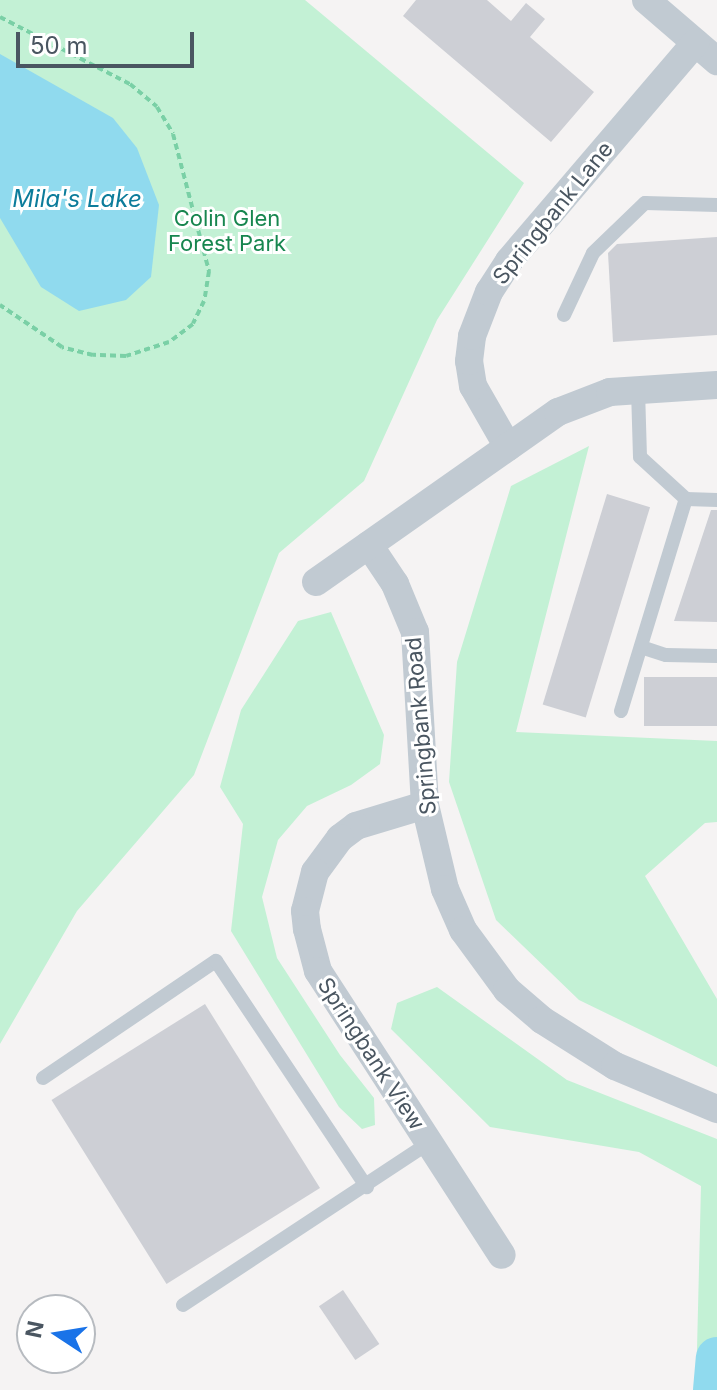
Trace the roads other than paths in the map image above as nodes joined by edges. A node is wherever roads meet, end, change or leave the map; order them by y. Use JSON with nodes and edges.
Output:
{"nodes":[{"id":1,"x":646,"y":0,"type":"edge"},
{"id":2,"x":695,"y":43,"type":"junction"},
{"id":3,"x":717,"y":61,"type":"edge"},
{"id":4,"x":717,"y":205,"type":"edge"},
{"id":5,"x":564,"y":315,"type":"dead end"},
{"id":6,"x":717,"y":385,"type":"edge"},
{"id":7,"x":638,"y":389,"type":"junction"},
{"id":8,"x":508,"y":447,"type":"junction"},
{"id":9,"x":686,"y":499,"type":"junction"},
{"id":10,"x":717,"y":500,"type":"edge"},
{"id":11,"x":369,"y":545,"type":"junction"},
{"id":12,"x":316,"y":582,"type":"dead end"},
{"id":13,"x":641,"y":647,"type":"junction"},
{"id":14,"x":717,"y":656,"type":"edge"},
{"id":15,"x":621,"y":711,"type":"dead end"},
{"id":16,"x":425,"y":805,"type":"junction"},
{"id":17,"x":43,"y":1078,"type":"dead end"},
{"id":18,"x":717,"y":1109,"type":"edge"},
{"id":19,"x":429,"y":1143,"type":"junction"},
{"id":20,"x":367,"y":1187,"type":"junction"},
{"id":21,"x":502,"y":1255,"type":"dead end"},
{"id":22,"x":183,"y":1305,"type":"dead end"}],
"edges":[{"from":1,"to":2,"type":"street"},
{"from":2,"to":3,"type":"street"},
{"from":2,"to":8,"type":"street","name":"Springbank Lane"},
{"from":4,"to":5,"type":"lane"},
{"from":6,"to":7,"type":"street"},
{"from":7,"to":8,"type":"street"},
{"from":7,"to":9,"type":"lane"},
{"from":8,"to":11,"type":"street"},
{"from":9,"to":10,"type":"lane"},
{"from":9,"to":13,"type":"lane"},
{"from":11,"to":12,"type":"street"},
{"from":11,"to":16,"type":"street","name":"Springbank Road"},
{"from":13,"to":14,"type":"lane"},
{"from":13,"to":15,"type":"lane"},
{"from":16,"to":18,"type":"street","name":"Springbank Road"},
{"from":16,"to":19,"type":"street","name":"Springbank View"},
{"from":17,"to":20,"type":"lane"},
{"from":19,"to":20,"type":"lane"},
{"from":19,"to":21,"type":"street","name":"Springbank View"},
{"from":20,"to":22,"type":"lane"}]}
